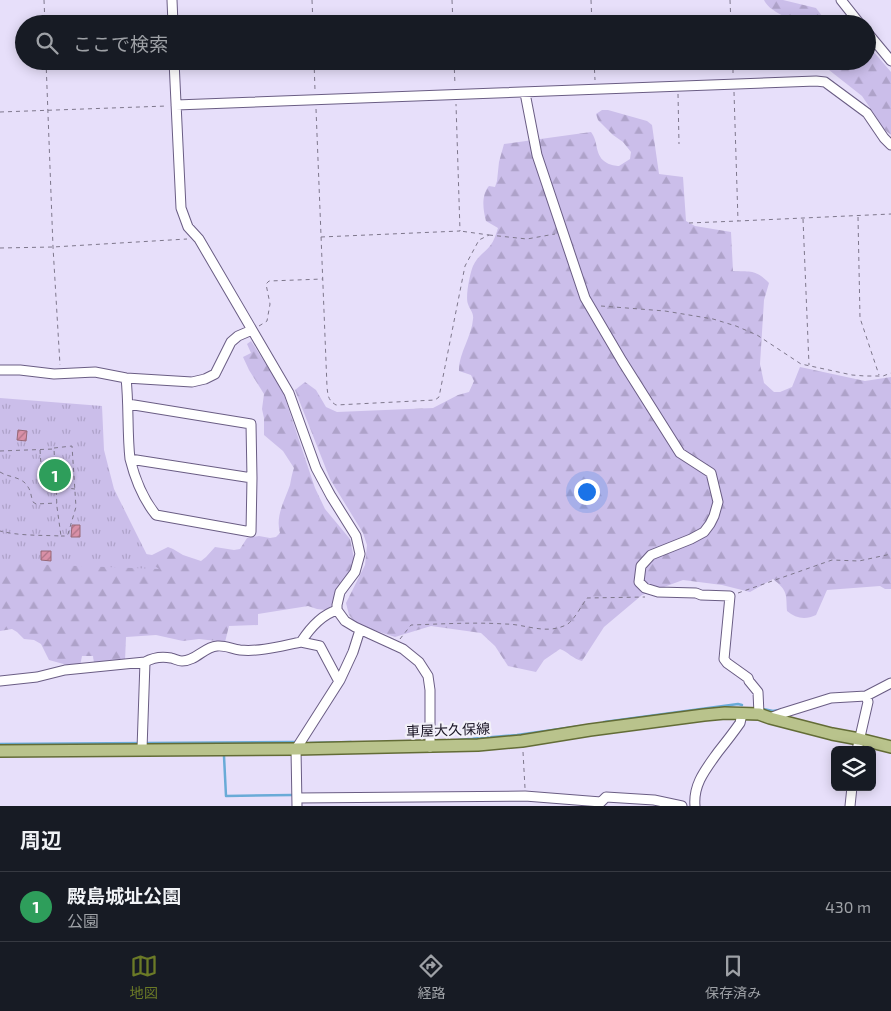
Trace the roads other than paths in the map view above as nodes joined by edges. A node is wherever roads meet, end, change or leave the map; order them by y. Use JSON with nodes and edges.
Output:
{"nodes":[{"id":1,"x":172,"y":0,"type":"edge"},
{"id":2,"x":841,"y":0,"type":"edge"},
{"id":3,"x":173,"y":15,"type":"edge"},
{"id":4,"x":853,"y":15,"type":"edge"},
{"id":5,"x":876,"y":43,"type":"edge"},
{"id":6,"x":891,"y":61,"type":"edge"},
{"id":7,"x":174,"y":70,"type":"edge"},
{"id":8,"x":525,"y":93,"type":"junction"},
{"id":9,"x":176,"y":105,"type":"junction"},
{"id":10,"x":891,"y":146,"type":"edge"},
{"id":11,"x":252,"y":330,"type":"junction"},
{"id":12,"x":0,"y":370,"type":"edge"},
{"id":13,"x":126,"y":378,"type":"junction"},
{"id":14,"x":128,"y":404,"type":"junction"},
{"id":15,"x":130,"y":459,"type":"junction"},
{"id":16,"x":252,"y":478,"type":"junction"},
{"id":17,"x":337,"y":610,"type":"junction"},
{"id":18,"x":360,"y":630,"type":"junction"},
{"id":19,"x":301,"y":642,"type":"junction"},
{"id":20,"x":145,"y":662,"type":"junction"},
{"id":21,"x":340,"y":680,"type":"junction"},
{"id":22,"x":0,"y":681,"type":"edge"},
{"id":23,"x":891,"y":683,"type":"edge"},
{"id":24,"x":866,"y":696,"type":"junction"},
{"id":25,"x":742,"y":714,"type":"junction"},
{"id":26,"x":765,"y":716,"type":"junction"},
{"id":27,"x":858,"y":744,"type":"edge"},
{"id":28,"x":143,"y":745,"type":"junction"},
{"id":29,"x":430,"y":747,"type":"junction"},
{"id":30,"x":891,"y":747,"type":"edge"},
{"id":31,"x":296,"y":748,"type":"junction"},
{"id":32,"x":0,"y":751,"type":"edge"},
{"id":33,"x":852,"y":791,"type":"edge"},
{"id":34,"x":297,"y":802,"type":"edge"},
{"id":35,"x":682,"y":806,"type":"edge"},
{"id":36,"x":695,"y":806,"type":"edge"},
{"id":37,"x":850,"y":806,"type":"edge"}],
"edges":[{"from":1,"to":3,"type":"street"},
{"from":2,"to":4,"type":"street"},
{"from":5,"to":6,"type":"street"},
{"from":7,"to":9,"type":"street"},
{"from":8,"to":9,"type":"street"},
{"from":8,"to":10,"type":"street"},
{"from":8,"to":26,"type":"street"},
{"from":9,"to":11,"type":"street"},
{"from":11,"to":13,"type":"street"},
{"from":11,"to":17,"type":"street"},
{"from":12,"to":13,"type":"street"},
{"from":13,"to":14,"type":"street"},
{"from":14,"to":15,"type":"street"},
{"from":14,"to":16,"type":"street"},
{"from":15,"to":16,"type":"street"},
{"from":15,"to":16,"type":"street"},
{"from":17,"to":18,"type":"street"},
{"from":17,"to":19,"type":"street"},
{"from":18,"to":21,"type":"street"},
{"from":18,"to":29,"type":"street"},
{"from":19,"to":20,"type":"street"},
{"from":19,"to":21,"type":"street"},
{"from":20,"to":22,"type":"street"},
{"from":20,"to":28,"type":"street"},
{"from":21,"to":31,"type":"street"},
{"from":23,"to":24,"type":"street"},
{"from":24,"to":26,"type":"street"},
{"from":24,"to":27,"type":"street"},
{"from":25,"to":26,"type":"main road","name":"車屋大久保線"},
{"from":25,"to":29,"type":"main road","name":"車屋大久保線"},
{"from":25,"to":36,"type":"street"},
{"from":26,"to":27,"type":"main road","name":"車屋大久保線"},
{"from":27,"to":30,"type":"main road","name":"車屋大久保線"},
{"from":28,"to":31,"type":"main road","name":"車屋大久保線"},
{"from":28,"to":32,"type":"main road","name":"車屋大久保線"},
{"from":29,"to":31,"type":"main road","name":"車屋大久保線"},
{"from":31,"to":34,"type":"street"},
{"from":33,"to":37,"type":"street"},
{"from":34,"to":35,"type":"street"}]}
